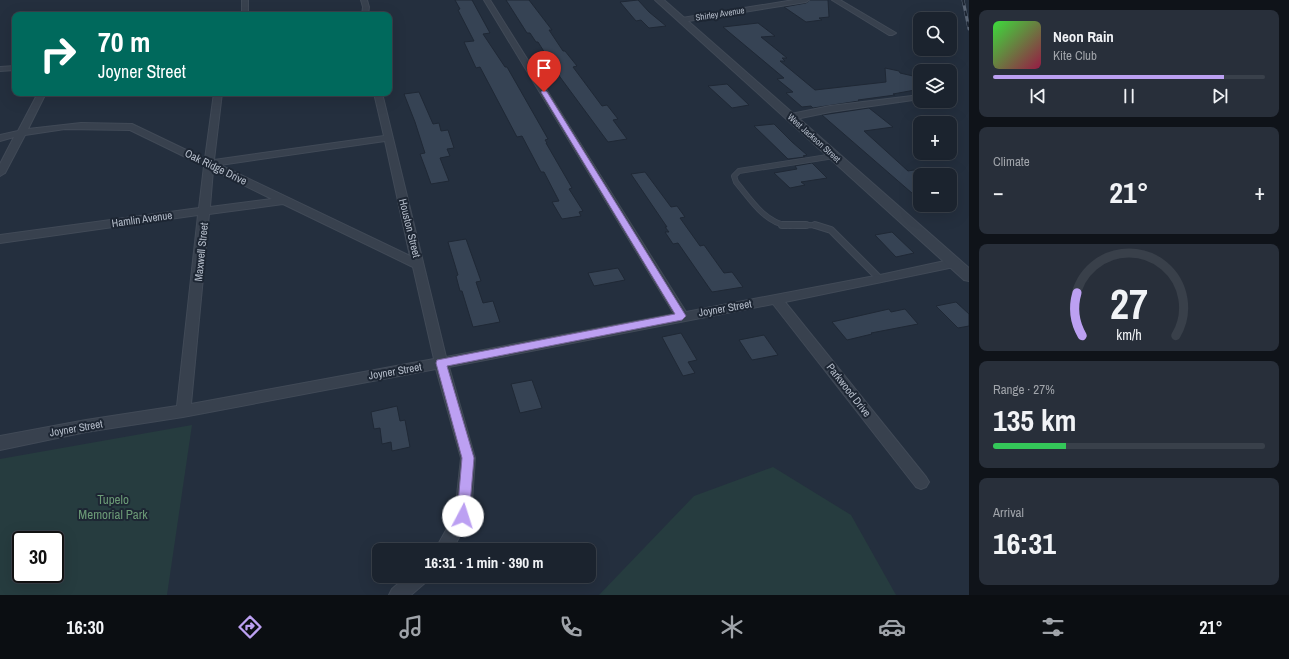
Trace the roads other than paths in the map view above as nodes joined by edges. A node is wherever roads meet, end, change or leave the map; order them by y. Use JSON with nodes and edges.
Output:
{"nodes":[{"id":1,"x":246,"y":0,"type":"edge"},
{"id":2,"x":364,"y":0,"type":"edge"},
{"id":3,"x":488,"y":0,"type":"edge"},
{"id":4,"x":659,"y":0,"type":"edge"},
{"id":5,"x":806,"y":0,"type":"edge"},
{"id":6,"x":835,"y":0,"type":"edge"},
{"id":7,"x":245,"y":12,"type":"edge"},
{"id":8,"x":365,"y":12,"type":"edge"},
{"id":9,"x":682,"y":20,"type":"junction"},
{"id":10,"x":892,"y":33,"type":"dead end"},
{"id":11,"x":12,"y":68,"type":"edge"},
{"id":12,"x":0,"y":69,"type":"edge"},
{"id":13,"x":40,"y":96,"type":"edge"},
{"id":14,"x":218,"y":96,"type":"edge"},
{"id":15,"x":379,"y":96,"type":"edge"},
{"id":16,"x":913,"y":98,"type":"edge"},
{"id":17,"x":791,"y":117,"type":"junction"},
{"id":18,"x":22,"y":132,"type":"junction"},
{"id":19,"x":0,"y":138,"type":"edge"},
{"id":20,"x":388,"y":138,"type":"junction"},
{"id":21,"x":834,"y":156,"type":"junction"},
{"id":22,"x":209,"y":164,"type":"junction"},
{"id":23,"x":0,"y":173,"type":"edge"},
{"id":24,"x":285,"y":200,"type":"junction"},
{"id":25,"x":205,"y":211,"type":"junction"},
{"id":26,"x":0,"y":239,"type":"edge"},
{"id":27,"x":954,"y":263,"type":"junction"},
{"id":28,"x":419,"y":265,"type":"junction"},
{"id":29,"x":969,"y":276,"type":"edge"},
{"id":30,"x":880,"y":279,"type":"junction"},
{"id":31,"x":776,"y":298,"type":"junction"},
{"id":32,"x":682,"y":316,"type":"junction"},
{"id":33,"x":441,"y":363,"type":"junction"},
{"id":34,"x":183,"y":410,"type":"junction"},
{"id":35,"x":0,"y":443,"type":"edge"},
{"id":36,"x":921,"y":482,"type":"dead end"},
{"id":37,"x":447,"y":543,"type":"edge"},
{"id":38,"x":412,"y":583,"type":"edge"},
{"id":39,"x":398,"y":595,"type":"edge"}],
"edges":[{"from":1,"to":7,"type":"street"},
{"from":2,"to":8,"type":"street"},
{"from":3,"to":32,"type":"street"},
{"from":4,"to":9,"type":"street","name":"West Jackson Street"},
{"from":5,"to":9,"type":"street","name":"Shirley Avenue"},
{"from":6,"to":10,"type":"street"},
{"from":9,"to":17,"type":"street","name":"West Jackson Street"},
{"from":11,"to":12,"type":"street"},
{"from":13,"to":18,"type":"street"},
{"from":14,"to":22,"type":"street","name":"Maxwell Street"},
{"from":15,"to":20,"type":"street","name":"Houston Street"},
{"from":16,"to":17,"type":"street"},
{"from":17,"to":21,"type":"street","name":"West Jackson Street"},
{"from":18,"to":19,"type":"street","name":"Oak Ridge Drive"},
{"from":18,"to":22,"type":"street","name":"Oak Ridge Drive"},
{"from":18,"to":23,"type":"street"},
{"from":20,"to":22,"type":"street"},
{"from":20,"to":28,"type":"street","name":"Houston Street"},
{"from":21,"to":27,"type":"street","name":"West Jackson Street"},
{"from":21,"to":30,"type":"lane"},
{"from":22,"to":24,"type":"street","name":"Oak Ridge Drive"},
{"from":22,"to":25,"type":"street","name":"Maxwell Street"},
{"from":24,"to":25,"type":"street","name":"Hamlin Avenue"},
{"from":24,"to":28,"type":"street","name":"Oak Ridge Drive"},
{"from":25,"to":26,"type":"street","name":"Hamlin Avenue"},
{"from":25,"to":34,"type":"street","name":"Maxwell Street"},
{"from":27,"to":29,"type":"street","name":"West Jackson Street"},
{"from":27,"to":30,"type":"street","name":"Joyner Street"},
{"from":28,"to":33,"type":"street","name":"Houston Street"},
{"from":30,"to":31,"type":"street","name":"Joyner Street"},
{"from":31,"to":32,"type":"street","name":"Joyner Street"},
{"from":31,"to":36,"type":"street","name":"Parkwood Drive"},
{"from":32,"to":33,"type":"street","name":"Joyner Street"},
{"from":33,"to":34,"type":"street","name":"Joyner Street"},
{"from":33,"to":37,"type":"street","name":"Houston Street"},
{"from":34,"to":35,"type":"street","name":"Joyner Street"},
{"from":38,"to":39,"type":"street"}]}
